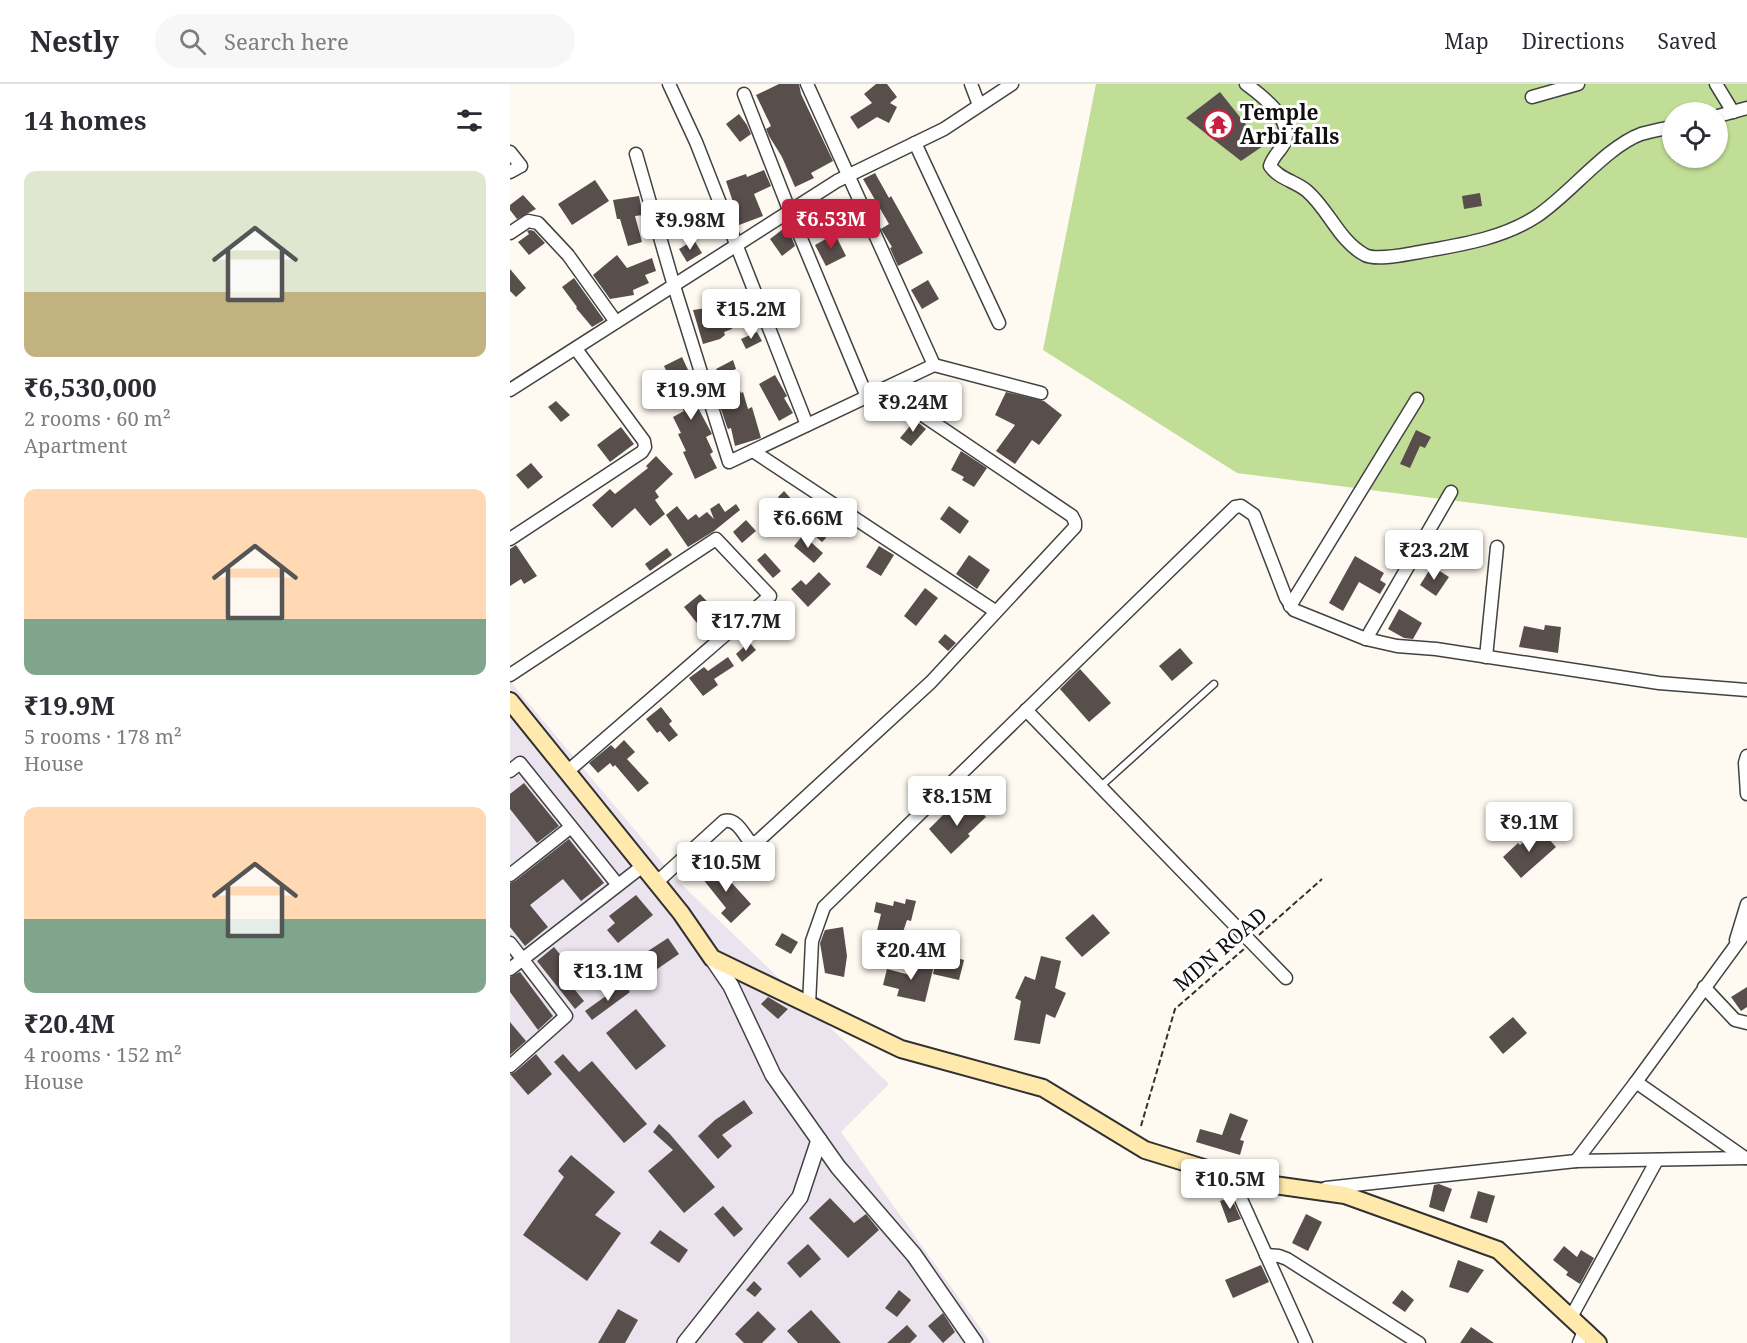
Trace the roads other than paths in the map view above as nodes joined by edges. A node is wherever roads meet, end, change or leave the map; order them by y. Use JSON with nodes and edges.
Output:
{"nodes":[{"id":1,"x":669,"y":84,"type":"edge"},
{"id":2,"x":807,"y":84,"type":"edge"},
{"id":3,"x":970,"y":84,"type":"edge"},
{"id":4,"x":1012,"y":84,"type":"edge"},
{"id":5,"x":1246,"y":84,"type":"edge"},
{"id":6,"x":1578,"y":84,"type":"edge"},
{"id":7,"x":1716,"y":84,"type":"edge"},
{"id":8,"x":744,"y":94,"type":"dead end"},
{"id":9,"x":1532,"y":97,"type":"dead end"},
{"id":10,"x":979,"y":105,"type":"junction"},
{"id":11,"x":1747,"y":108,"type":"edge"},
{"id":12,"x":1733,"y":112,"type":"junction"},
{"id":13,"x":1728,"y":113,"type":"edge"},
{"id":14,"x":1662,"y":130,"type":"edge"},
{"id":15,"x":915,"y":143,"type":"junction"},
{"id":16,"x":510,"y":152,"type":"edge"},
{"id":17,"x":636,"y":154,"type":"dead end"},
{"id":18,"x":510,"y":172,"type":"edge"},
{"id":19,"x":848,"y":176,"type":"junction"},
{"id":20,"x":790,"y":212,"type":"junction"},
{"id":21,"x":510,"y":232,"type":"edge"},
{"id":22,"x":736,"y":246,"type":"junction"},
{"id":23,"x":674,"y":286,"type":"junction"},
{"id":24,"x":616,"y":322,"type":"junction"},
{"id":25,"x":999,"y":323,"type":"dead end"},
{"id":26,"x":576,"y":349,"type":"junction"},
{"id":27,"x":934,"y":364,"type":"junction"},
{"id":28,"x":884,"y":388,"type":"junction"},
{"id":29,"x":510,"y":390,"type":"edge"},
{"id":30,"x":1041,"y":393,"type":"dead end"},
{"id":31,"x":867,"y":397,"type":"junction"},
{"id":32,"x":1417,"y":399,"type":"dead end"},
{"id":33,"x":807,"y":425,"type":"junction"},
{"id":34,"x":753,"y":451,"type":"junction"},
{"id":35,"x":1451,"y":492,"type":"dead end"},
{"id":36,"x":510,"y":539,"type":"edge"},
{"id":37,"x":1497,"y":547,"type":"dead end"},
{"id":38,"x":1290,"y":606,"type":"junction"},
{"id":39,"x":995,"y":611,"type":"junction"},
{"id":40,"x":1366,"y":639,"type":"junction"},
{"id":41,"x":1486,"y":657,"type":"junction"},
{"id":42,"x":510,"y":675,"type":"edge"},
{"id":43,"x":1214,"y":684,"type":"dead end"},
{"id":44,"x":1747,"y":690,"type":"edge"},
{"id":45,"x":510,"y":701,"type":"edge"},
{"id":46,"x":1026,"y":710,"type":"junction"},
{"id":47,"x":1747,"y":756,"type":"edge"},
{"id":48,"x":510,"y":771,"type":"edge"},
{"id":49,"x":568,"y":771,"type":"junction"},
{"id":50,"x":1100,"y":787,"type":"junction"},
{"id":51,"x":1747,"y":794,"type":"edge"},
{"id":52,"x":571,"y":827,"type":"junction"},
{"id":53,"x":644,"y":865,"type":"junction"},
{"id":54,"x":510,"y":875,"type":"edge"},
{"id":55,"x":657,"y":882,"type":"junction"},
{"id":56,"x":618,"y":885,"type":"junction"},
{"id":57,"x":1747,"y":904,"type":"edge"},
{"id":58,"x":1747,"y":930,"type":"edge"},
{"id":59,"x":510,"y":943,"type":"edge"},
{"id":60,"x":1733,"y":948,"type":"junction"},
{"id":61,"x":712,"y":958,"type":"junction"},
{"id":62,"x":523,"y":959,"type":"junction"},
{"id":63,"x":510,"y":969,"type":"edge"},
{"id":64,"x":1286,"y":978,"type":"dead end"},
{"id":65,"x":1704,"y":987,"type":"junction"},
{"id":66,"x":809,"y":1005,"type":"junction"},
{"id":67,"x":1747,"y":1023,"type":"edge"},
{"id":68,"x":510,"y":1066,"type":"edge"},
{"id":69,"x":1635,"y":1082,"type":"junction"},
{"id":70,"x":819,"y":1140,"type":"junction"},
{"id":71,"x":1746,"y":1158,"type":"edge"},
{"id":72,"x":1657,"y":1160,"type":"junction"},
{"id":73,"x":1576,"y":1161,"type":"junction"},
{"id":74,"x":1231,"y":1177,"type":"junction"},
{"id":75,"x":1307,"y":1190,"type":"junction"},
{"id":76,"x":1266,"y":1255,"type":"junction"},
{"id":77,"x":1570,"y":1319,"type":"junction"},
{"id":78,"x":1582,"y":1337,"type":"edge"},
{"id":79,"x":685,"y":1343,"type":"edge"},
{"id":80,"x":975,"y":1343,"type":"edge"},
{"id":81,"x":1306,"y":1343,"type":"edge"},
{"id":82,"x":1419,"y":1343,"type":"edge"},
{"id":83,"x":1598,"y":1343,"type":"edge"}],
"edges":[{"from":1,"to":22,"type":"street"},
{"from":2,"to":19,"type":"street"},
{"from":3,"to":10,"type":"street"},
{"from":4,"to":10,"type":"street"},
{"from":5,"to":14,"type":"street"},
{"from":6,"to":9,"type":"street"},
{"from":7,"to":12,"type":"street"},
{"from":8,"to":20,"type":"street"},
{"from":10,"to":15,"type":"street"},
{"from":11,"to":12,"type":"street"},
{"from":12,"to":13,"type":"street"},
{"from":15,"to":19,"type":"street"},
{"from":15,"to":25,"type":"street"},
{"from":16,"to":18,"type":"street"},
{"from":17,"to":23,"type":"street"},
{"from":19,"to":20,"type":"street"},
{"from":19,"to":27,"type":"street"},
{"from":20,"to":22,"type":"street"},
{"from":20,"to":31,"type":"street"},
{"from":21,"to":24,"type":"street"},
{"from":22,"to":23,"type":"street"},
{"from":22,"to":33,"type":"street"},
{"from":23,"to":24,"type":"street"},
{"from":23,"to":34,"type":"street"},
{"from":24,"to":26,"type":"street"},
{"from":26,"to":29,"type":"street"},
{"from":26,"to":36,"type":"street"},
{"from":27,"to":28,"type":"street"},
{"from":27,"to":30,"type":"street"},
{"from":28,"to":31,"type":"street"},
{"from":28,"to":39,"type":"street"},
{"from":31,"to":33,"type":"street"},
{"from":32,"to":38,"type":"street"},
{"from":33,"to":34,"type":"street"},
{"from":34,"to":39,"type":"street"},
{"from":35,"to":40,"type":"street"},
{"from":37,"to":41,"type":"street"},
{"from":38,"to":40,"type":"street"},
{"from":38,"to":46,"type":"street"},
{"from":39,"to":55,"type":"street"},
{"from":40,"to":41,"type":"street"},
{"from":41,"to":44,"type":"street"},
{"from":42,"to":49,"type":"street"},
{"from":43,"to":50,"type":"lane"},
{"from":45,"to":49,"type":"main road"},
{"from":46,"to":50,"type":"street"},
{"from":46,"to":66,"type":"street"},
{"from":47,"to":51,"type":"street"},
{"from":48,"to":52,"type":"street"},
{"from":49,"to":53,"type":"main road"},
{"from":50,"to":64,"type":"street"},
{"from":52,"to":54,"type":"street"},
{"from":52,"to":56,"type":"street"},
{"from":53,"to":55,"type":"main road"},
{"from":53,"to":56,"type":"street"},
{"from":55,"to":61,"type":"main road"},
{"from":56,"to":62,"type":"street"},
{"from":57,"to":60,"type":"street"},
{"from":58,"to":60,"type":"street"},
{"from":59,"to":62,"type":"street"},
{"from":60,"to":65,"type":"street"},
{"from":61,"to":66,"type":"main road"},
{"from":61,"to":70,"type":"street"},
{"from":62,"to":63,"type":"street"},
{"from":62,"to":68,"type":"street"},
{"from":65,"to":67,"type":"street"},
{"from":65,"to":69,"type":"street"},
{"from":66,"to":74,"type":"main road"},
{"from":69,"to":71,"type":"street"},
{"from":69,"to":73,"type":"street"},
{"from":70,"to":79,"type":"street"},
{"from":70,"to":80,"type":"street"},
{"from":71,"to":72,"type":"street"},
{"from":72,"to":73,"type":"street"},
{"from":72,"to":77,"type":"street"},
{"from":73,"to":75,"type":"street"},
{"from":74,"to":75,"type":"main road"},
{"from":74,"to":76,"type":"street"},
{"from":75,"to":77,"type":"main road"},
{"from":76,"to":81,"type":"street"},
{"from":76,"to":82,"type":"street"},
{"from":77,"to":78,"type":"main road"},
{"from":78,"to":83,"type":"main road"}]}
